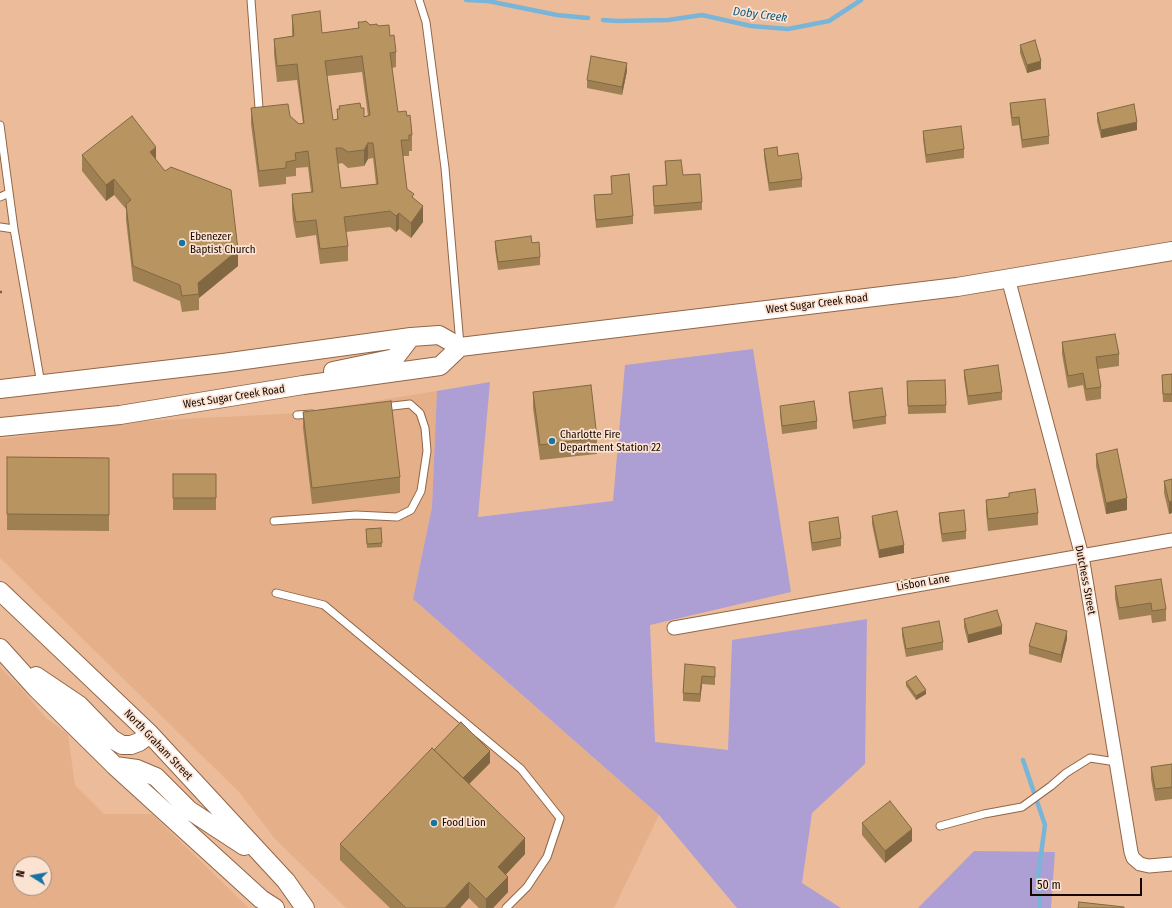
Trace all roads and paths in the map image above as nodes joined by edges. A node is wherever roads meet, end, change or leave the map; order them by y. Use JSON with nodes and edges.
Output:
{"nodes":[{"id":1,"x":251,"y":0,"type":"edge"},
{"id":2,"x":419,"y":0,"type":"edge"},
{"id":3,"x":259,"y":108,"type":"edge"},
{"id":4,"x":0,"y":125,"type":"edge"},
{"id":5,"x":9,"y":193,"type":"junction"},
{"id":6,"x":0,"y":197,"type":"edge"},
{"id":7,"x":0,"y":227,"type":"edge"},
{"id":8,"x":14,"y":229,"type":"junction"},
{"id":9,"x":1172,"y":251,"type":"edge"},
{"id":10,"x":1008,"y":278,"type":"junction"},
{"id":11,"x":411,"y":337,"type":"junction"},
{"id":12,"x":460,"y":347,"type":"junction"},
{"id":13,"x":42,"y":384,"type":"junction"},
{"id":14,"x":303,"y":385,"type":"junction"},
{"id":15,"x":0,"y":389,"type":"edge"},
{"id":16,"x":374,"y":408,"type":"edge"},
{"id":17,"x":320,"y":413,"type":"edge"},
{"id":18,"x":297,"y":415,"type":"dead end"},
{"id":19,"x":0,"y":427,"type":"edge"},
{"id":20,"x":274,"y":521,"type":"dead end"},
{"id":21,"x":1172,"y":540,"type":"edge"},
{"id":22,"x":1082,"y":556,"type":"junction"},
{"id":23,"x":0,"y":591,"type":"edge"},
{"id":24,"x":276,"y":593,"type":"dead end"},
{"id":25,"x":674,"y":628,"type":"dead end"},
{"id":26,"x":6,"y":654,"type":"edge"},
{"id":27,"x":150,"y":734,"type":"junction"},
{"id":28,"x":1116,"y":762,"type":"junction"},
{"id":29,"x":115,"y":766,"type":"junction"},
{"id":30,"x":940,"y":826,"type":"dead end"},
{"id":31,"x":268,"y":862,"type":"junction"},
{"id":32,"x":1172,"y":864,"type":"edge"},
{"id":33,"x":275,"y":908,"type":"edge"},
{"id":34,"x":305,"y":908,"type":"edge"},
{"id":35,"x":506,"y":908,"type":"edge"}],
"edges":[{"from":1,"to":3,"type":"lane"},
{"from":2,"to":12,"type":"lane"},
{"from":4,"to":5,"type":"lane"},
{"from":5,"to":6,"type":"lane"},
{"from":5,"to":8,"type":"lane"},
{"from":7,"to":8,"type":"lane"},
{"from":8,"to":13,"type":"lane"},
{"from":9,"to":10,"type":"main road","name":"West Sugar Creek Road"},
{"from":10,"to":12,"type":"main road","name":"West Sugar Creek Road"},
{"from":10,"to":22,"type":"street","name":"Dutchess Street"},
{"from":11,"to":12,"type":"main road"},
{"from":11,"to":13,"type":"main road"},
{"from":11,"to":14,"type":"main road"},
{"from":12,"to":14,"type":"main road","name":"West Sugar Creek Road"},
{"from":13,"to":15,"type":"main road"},
{"from":14,"to":19,"type":"main road","name":"West Sugar Creek Road"},
{"from":16,"to":20,"type":"lane"},
{"from":17,"to":18,"type":"lane"},
{"from":21,"to":22,"type":"street","name":"Lisbon Lane"},
{"from":22,"to":25,"type":"street","name":"Lisbon Lane"},
{"from":22,"to":28,"type":"street","name":"Dutchess Street"},
{"from":23,"to":27,"type":"main road","name":"North Graham Street"},
{"from":24,"to":35,"type":"lane"},
{"from":26,"to":27,"type":"main road"},
{"from":26,"to":29,"type":"main road"},
{"from":27,"to":31,"type":"main road","name":"North Graham Street"},
{"from":28,"to":30,"type":"lane"},
{"from":28,"to":32,"type":"street","name":"Dutchess Street"},
{"from":29,"to":31,"type":"main road"},
{"from":29,"to":33,"type":"main road"},
{"from":31,"to":34,"type":"main road","name":"North Graham Street"}]}
